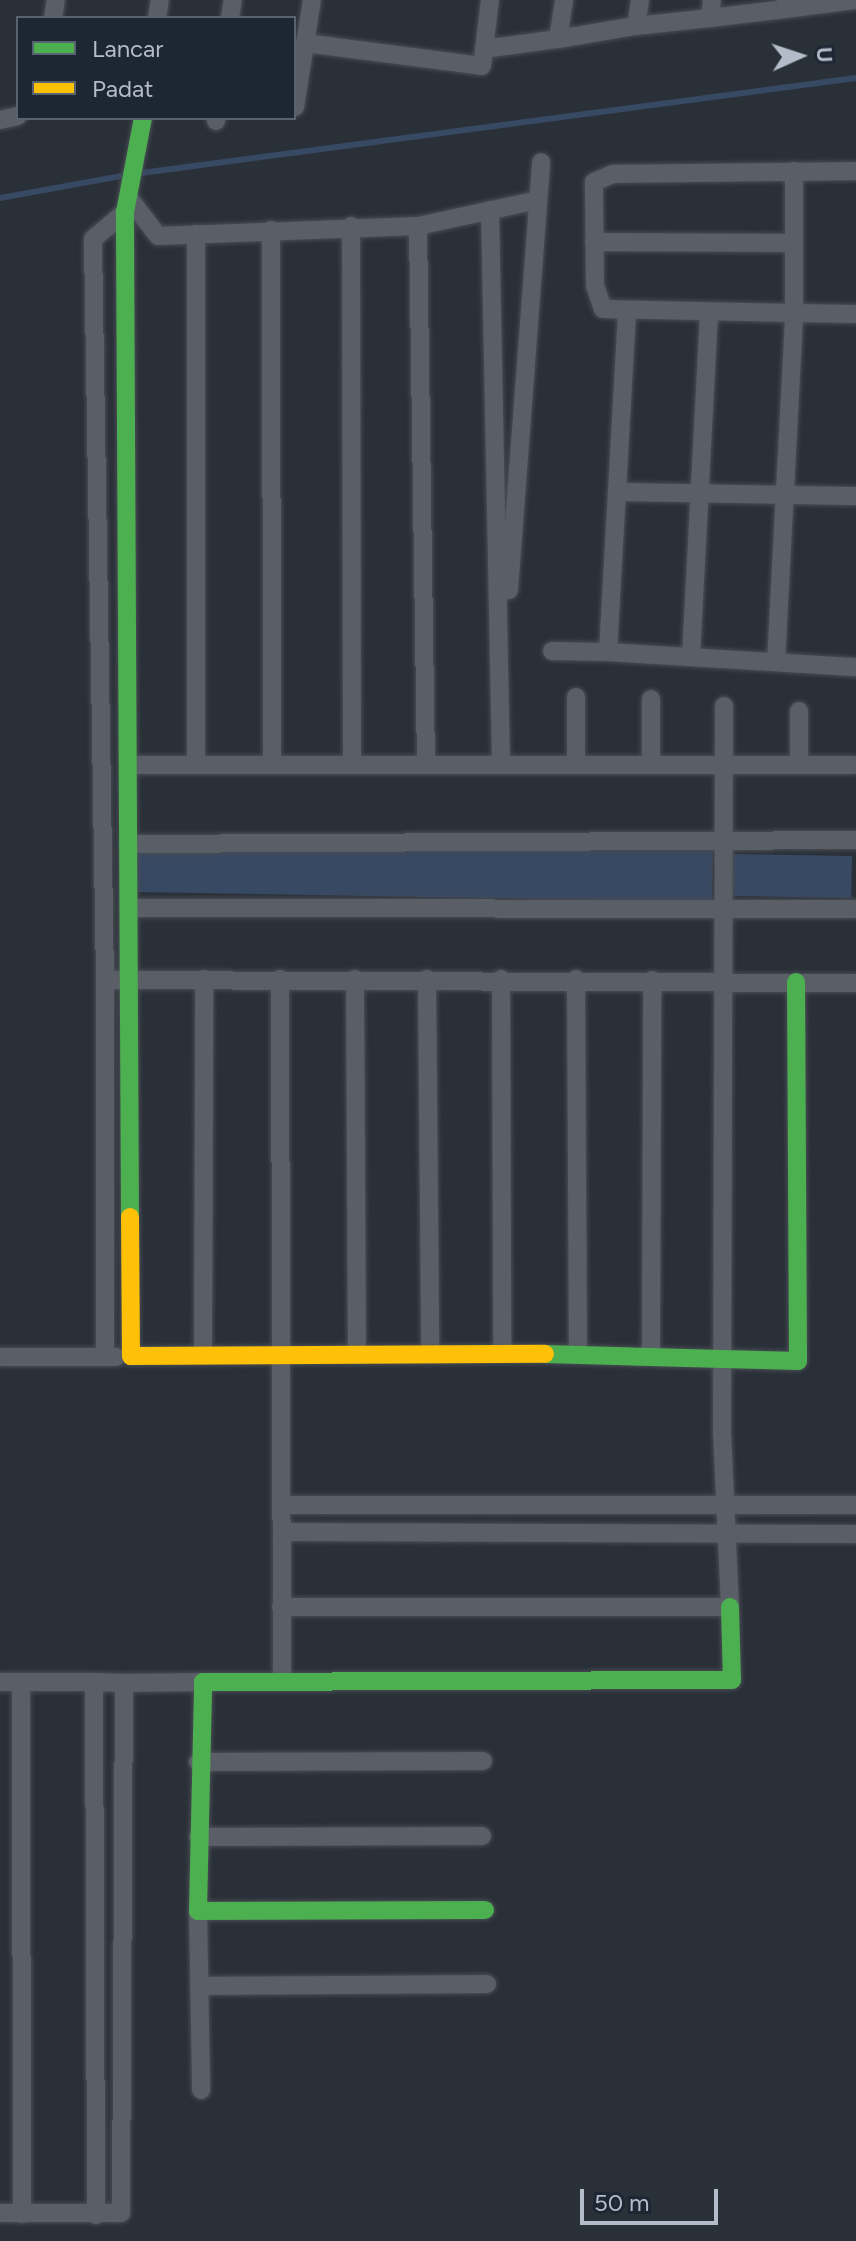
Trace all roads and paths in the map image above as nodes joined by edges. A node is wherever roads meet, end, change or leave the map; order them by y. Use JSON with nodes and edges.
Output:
{"nodes":[{"id":1,"x":312,"y":0,"type":"edge"},
{"id":2,"x":490,"y":0,"type":"edge"},
{"id":3,"x":564,"y":0,"type":"edge"},
{"id":4,"x":640,"y":0,"type":"edge"},
{"id":5,"x":854,"y":0,"type":"edge"},
{"id":6,"x":785,"y":4,"type":"edge"},
{"id":7,"x":711,"y":9,"type":"edge"},
{"id":8,"x":636,"y":26,"type":"junction"},
{"id":9,"x":558,"y":39,"type":"junction"},
{"id":10,"x":305,"y":43,"type":"junction"},
{"id":11,"x":484,"y":49,"type":"junction"},
{"id":12,"x":296,"y":101,"type":"edge"},
{"id":13,"x":143,"y":120,"type":"edge"},
{"id":14,"x":541,"y":162,"type":"dead end"},
{"id":15,"x":794,"y":171,"type":"junction"},
{"id":16,"x":856,"y":171,"type":"edge"},
{"id":17,"x":128,"y":198,"type":"junction"},
{"id":18,"x":538,"y":200,"type":"junction"},
{"id":19,"x":490,"y":210,"type":"junction"},
{"id":20,"x":351,"y":226,"type":"junction"},
{"id":21,"x":418,"y":226,"type":"junction"},
{"id":22,"x":271,"y":230,"type":"junction"},
{"id":23,"x":196,"y":234,"type":"junction"},
{"id":24,"x":594,"y":242,"type":"junction"},
{"id":25,"x":794,"y":243,"type":"junction"},
{"id":26,"x":627,"y":311,"type":"junction"},
{"id":27,"x":709,"y":312,"type":"junction"},
{"id":28,"x":794,"y":313,"type":"junction"},
{"id":29,"x":856,"y":314,"type":"edge"},
{"id":30,"x":617,"y":492,"type":"junction"},
{"id":31,"x":699,"y":494,"type":"junction"},
{"id":32,"x":785,"y":495,"type":"junction"},
{"id":33,"x":856,"y":496,"type":"edge"},
{"id":34,"x":552,"y":651,"type":"dead end"},
{"id":35,"x":608,"y":652,"type":"junction"},
{"id":36,"x":691,"y":657,"type":"junction"},
{"id":37,"x":776,"y":662,"type":"junction"},
{"id":38,"x":856,"y":667,"type":"edge"},
{"id":39,"x":501,"y":697,"type":"junction"},
{"id":40,"x":576,"y":697,"type":"dead end"},
{"id":41,"x":651,"y":699,"type":"dead end"},
{"id":42,"x":724,"y":706,"type":"dead end"},
{"id":43,"x":799,"y":711,"type":"dead end"},
{"id":44,"x":799,"y":763,"type":"junction"},
{"id":45,"x":196,"y":764,"type":"junction"},
{"id":46,"x":272,"y":764,"type":"junction"},
{"id":47,"x":352,"y":764,"type":"junction"},
{"id":48,"x":426,"y":764,"type":"junction"},
{"id":49,"x":501,"y":764,"type":"junction"},
{"id":50,"x":576,"y":764,"type":"junction"},
{"id":51,"x":651,"y":764,"type":"junction"},
{"id":52,"x":724,"y":764,"type":"junction"},
{"id":53,"x":128,"y":765,"type":"junction"},
{"id":54,"x":854,"y":765,"type":"edge"},
{"id":55,"x":856,"y":840,"type":"edge"},
{"id":56,"x":725,"y":841,"type":"junction"},
{"id":57,"x":128,"y":844,"type":"junction"},
{"id":58,"x":129,"y":908,"type":"junction"},
{"id":59,"x":856,"y":909,"type":"edge"},
{"id":60,"x":725,"y":910,"type":"junction"},
{"id":61,"x":204,"y":979,"type":"junction"},
{"id":62,"x":280,"y":979,"type":"junction"},
{"id":63,"x":355,"y":979,"type":"junction"},
{"id":64,"x":427,"y":979,"type":"junction"},
{"id":65,"x":501,"y":979,"type":"junction"},
{"id":66,"x":576,"y":979,"type":"junction"},
{"id":67,"x":105,"y":980,"type":"junction"},
{"id":68,"x":129,"y":980,"type":"junction"},
{"id":69,"x":652,"y":980,"type":"junction"},
{"id":70,"x":726,"y":980,"type":"junction"},
{"id":71,"x":796,"y":982,"type":"junction"},
{"id":72,"x":856,"y":983,"type":"edge"},
{"id":73,"x":357,"y":1353,"type":"junction"},
{"id":74,"x":430,"y":1353,"type":"junction"},
{"id":75,"x":502,"y":1353,"type":"junction"},
{"id":76,"x":578,"y":1353,"type":"junction"},
{"id":77,"x":651,"y":1353,"type":"junction"},
{"id":78,"x":203,"y":1354,"type":"junction"},
{"id":79,"x":131,"y":1356,"type":"junction"},
{"id":80,"x":0,"y":1357,"type":"edge"},
{"id":81,"x":105,"y":1357,"type":"junction"},
{"id":82,"x":282,"y":1357,"type":"junction"},
{"id":83,"x":725,"y":1360,"type":"junction"},
{"id":84,"x":727,"y":1503,"type":"junction"},
{"id":85,"x":282,"y":1505,"type":"junction"},
{"id":86,"x":856,"y":1505,"type":"edge"},
{"id":87,"x":282,"y":1532,"type":"junction"},
{"id":88,"x":728,"y":1533,"type":"junction"},
{"id":89,"x":856,"y":1534,"type":"edge"},
{"id":90,"x":281,"y":1607,"type":"junction"},
{"id":91,"x":730,"y":1607,"type":"junction"},
{"id":92,"x":282,"y":1681,"type":"junction"},
{"id":93,"x":0,"y":1682,"type":"edge"},
{"id":94,"x":21,"y":1682,"type":"junction"},
{"id":95,"x":94,"y":1682,"type":"junction"},
{"id":96,"x":203,"y":1682,"type":"junction"},
{"id":97,"x":124,"y":1683,"type":"junction"},
{"id":98,"x":483,"y":1761,"type":"dead end"},
{"id":99,"x":198,"y":1762,"type":"junction"},
{"id":100,"x":482,"y":1836,"type":"dead end"},
{"id":101,"x":198,"y":1837,"type":"junction"},
{"id":102,"x":485,"y":1910,"type":"dead end"},
{"id":103,"x":198,"y":1911,"type":"junction"},
{"id":104,"x":487,"y":1984,"type":"dead end"},
{"id":105,"x":199,"y":1986,"type":"junction"},
{"id":106,"x":201,"y":2090,"type":"dead end"},
{"id":107,"x":0,"y":2213,"type":"edge"},
{"id":108,"x":22,"y":2214,"type":"junction"},
{"id":109,"x":96,"y":2215,"type":"junction"}],
"edges":[{"from":1,"to":10,"type":"street"},
{"from":2,"to":11,"type":"street"},
{"from":3,"to":9,"type":"street"},
{"from":4,"to":8,"type":"street"},
{"from":5,"to":6,"type":"street"},
{"from":6,"to":7,"type":"street"},
{"from":7,"to":8,"type":"street"},
{"from":8,"to":9,"type":"street"},
{"from":9,"to":11,"type":"street"},
{"from":10,"to":11,"type":"street"},
{"from":10,"to":12,"type":"street"},
{"from":13,"to":17,"type":"street"},
{"from":14,"to":18,"type":"street"},
{"from":15,"to":16,"type":"street"},
{"from":15,"to":24,"type":"street"},
{"from":15,"to":25,"type":"street"},
{"from":17,"to":23,"type":"street"},
{"from":17,"to":53,"type":"street"},
{"from":17,"to":67,"type":"street"},
{"from":18,"to":19,"type":"street"},
{"from":18,"to":39,"type":"street"},
{"from":19,"to":21,"type":"street"},
{"from":19,"to":39,"type":"street"},
{"from":20,"to":21,"type":"street"},
{"from":20,"to":22,"type":"street"},
{"from":20,"to":47,"type":"street"},
{"from":21,"to":48,"type":"street"},
{"from":22,"to":23,"type":"street"},
{"from":22,"to":46,"type":"street"},
{"from":23,"to":45,"type":"street"},
{"from":24,"to":25,"type":"street"},
{"from":24,"to":26,"type":"street"},
{"from":25,"to":28,"type":"street"},
{"from":26,"to":27,"type":"street"},
{"from":26,"to":30,"type":"street"},
{"from":27,"to":28,"type":"street"},
{"from":27,"to":31,"type":"street"},
{"from":28,"to":29,"type":"street"},
{"from":28,"to":32,"type":"street"},
{"from":30,"to":31,"type":"street"},
{"from":30,"to":35,"type":"street"},
{"from":31,"to":32,"type":"street"},
{"from":31,"to":36,"type":"street"},
{"from":32,"to":33,"type":"street"},
{"from":32,"to":37,"type":"street"},
{"from":34,"to":35,"type":"street"},
{"from":35,"to":36,"type":"street"},
{"from":36,"to":37,"type":"street"},
{"from":37,"to":38,"type":"street"},
{"from":39,"to":49,"type":"street"},
{"from":40,"to":50,"type":"street"},
{"from":41,"to":51,"type":"street"},
{"from":42,"to":52,"type":"street"},
{"from":43,"to":44,"type":"street"},
{"from":44,"to":52,"type":"street"},
{"from":44,"to":54,"type":"street"},
{"from":45,"to":46,"type":"street"},
{"from":45,"to":53,"type":"street"},
{"from":46,"to":47,"type":"street"},
{"from":47,"to":48,"type":"street"},
{"from":48,"to":49,"type":"street"},
{"from":49,"to":50,"type":"street"},
{"from":50,"to":51,"type":"street"},
{"from":51,"to":52,"type":"street"},
{"from":52,"to":56,"type":"street"},
{"from":53,"to":57,"type":"street"},
{"from":55,"to":56,"type":"street"},
{"from":56,"to":57,"type":"street"},
{"from":56,"to":60,"type":"street"},
{"from":57,"to":58,"type":"street"},
{"from":58,"to":60,"type":"street"},
{"from":58,"to":68,"type":"street"},
{"from":59,"to":60,"type":"street"},
{"from":60,"to":70,"type":"street"},
{"from":61,"to":62,"type":"street"},
{"from":61,"to":68,"type":"street"},
{"from":61,"to":78,"type":"street"},
{"from":62,"to":63,"type":"street"},
{"from":62,"to":82,"type":"street"},
{"from":63,"to":64,"type":"street"},
{"from":63,"to":73,"type":"street"},
{"from":64,"to":65,"type":"street"},
{"from":64,"to":74,"type":"street"},
{"from":65,"to":66,"type":"street"},
{"from":65,"to":75,"type":"street"},
{"from":66,"to":69,"type":"street"},
{"from":66,"to":76,"type":"street"},
{"from":67,"to":68,"type":"street"},
{"from":67,"to":81,"type":"street"},
{"from":68,"to":79,"type":"street"},
{"from":69,"to":70,"type":"street"},
{"from":69,"to":77,"type":"street"},
{"from":70,"to":71,"type":"street"},
{"from":70,"to":83,"type":"street"},
{"from":71,"to":72,"type":"street"},
{"from":71,"to":83,"type":"street"},
{"from":73,"to":74,"type":"street"},
{"from":73,"to":82,"type":"street"},
{"from":74,"to":75,"type":"street"},
{"from":75,"to":76,"type":"street"},
{"from":76,"to":77,"type":"street"},
{"from":77,"to":83,"type":"street"},
{"from":78,"to":79,"type":"street"},
{"from":78,"to":82,"type":"street"},
{"from":79,"to":81,"type":"street"},
{"from":80,"to":81,"type":"street"},
{"from":82,"to":85,"type":"street"},
{"from":83,"to":84,"type":"street"},
{"from":84,"to":85,"type":"street"},
{"from":84,"to":86,"type":"street"},
{"from":84,"to":88,"type":"street"},
{"from":85,"to":87,"type":"street"},
{"from":87,"to":88,"type":"street"},
{"from":87,"to":90,"type":"street"},
{"from":88,"to":89,"type":"street"},
{"from":88,"to":91,"type":"street"},
{"from":90,"to":91,"type":"street"},
{"from":90,"to":92,"type":"street"},
{"from":91,"to":92,"type":"street"},
{"from":92,"to":96,"type":"street"},
{"from":93,"to":94,"type":"street"},
{"from":94,"to":95,"type":"street"},
{"from":94,"to":108,"type":"street"},
{"from":95,"to":97,"type":"street"},
{"from":95,"to":109,"type":"street"},
{"from":96,"to":97,"type":"street"},
{"from":96,"to":99,"type":"street"},
{"from":97,"to":109,"type":"street"},
{"from":98,"to":99,"type":"street"},
{"from":99,"to":101,"type":"street"},
{"from":100,"to":101,"type":"street"},
{"from":101,"to":103,"type":"street"},
{"from":102,"to":103,"type":"street"},
{"from":103,"to":105,"type":"street"},
{"from":104,"to":105,"type":"street"},
{"from":105,"to":106,"type":"street"},
{"from":107,"to":108,"type":"street"},
{"from":108,"to":109,"type":"street"}]}
